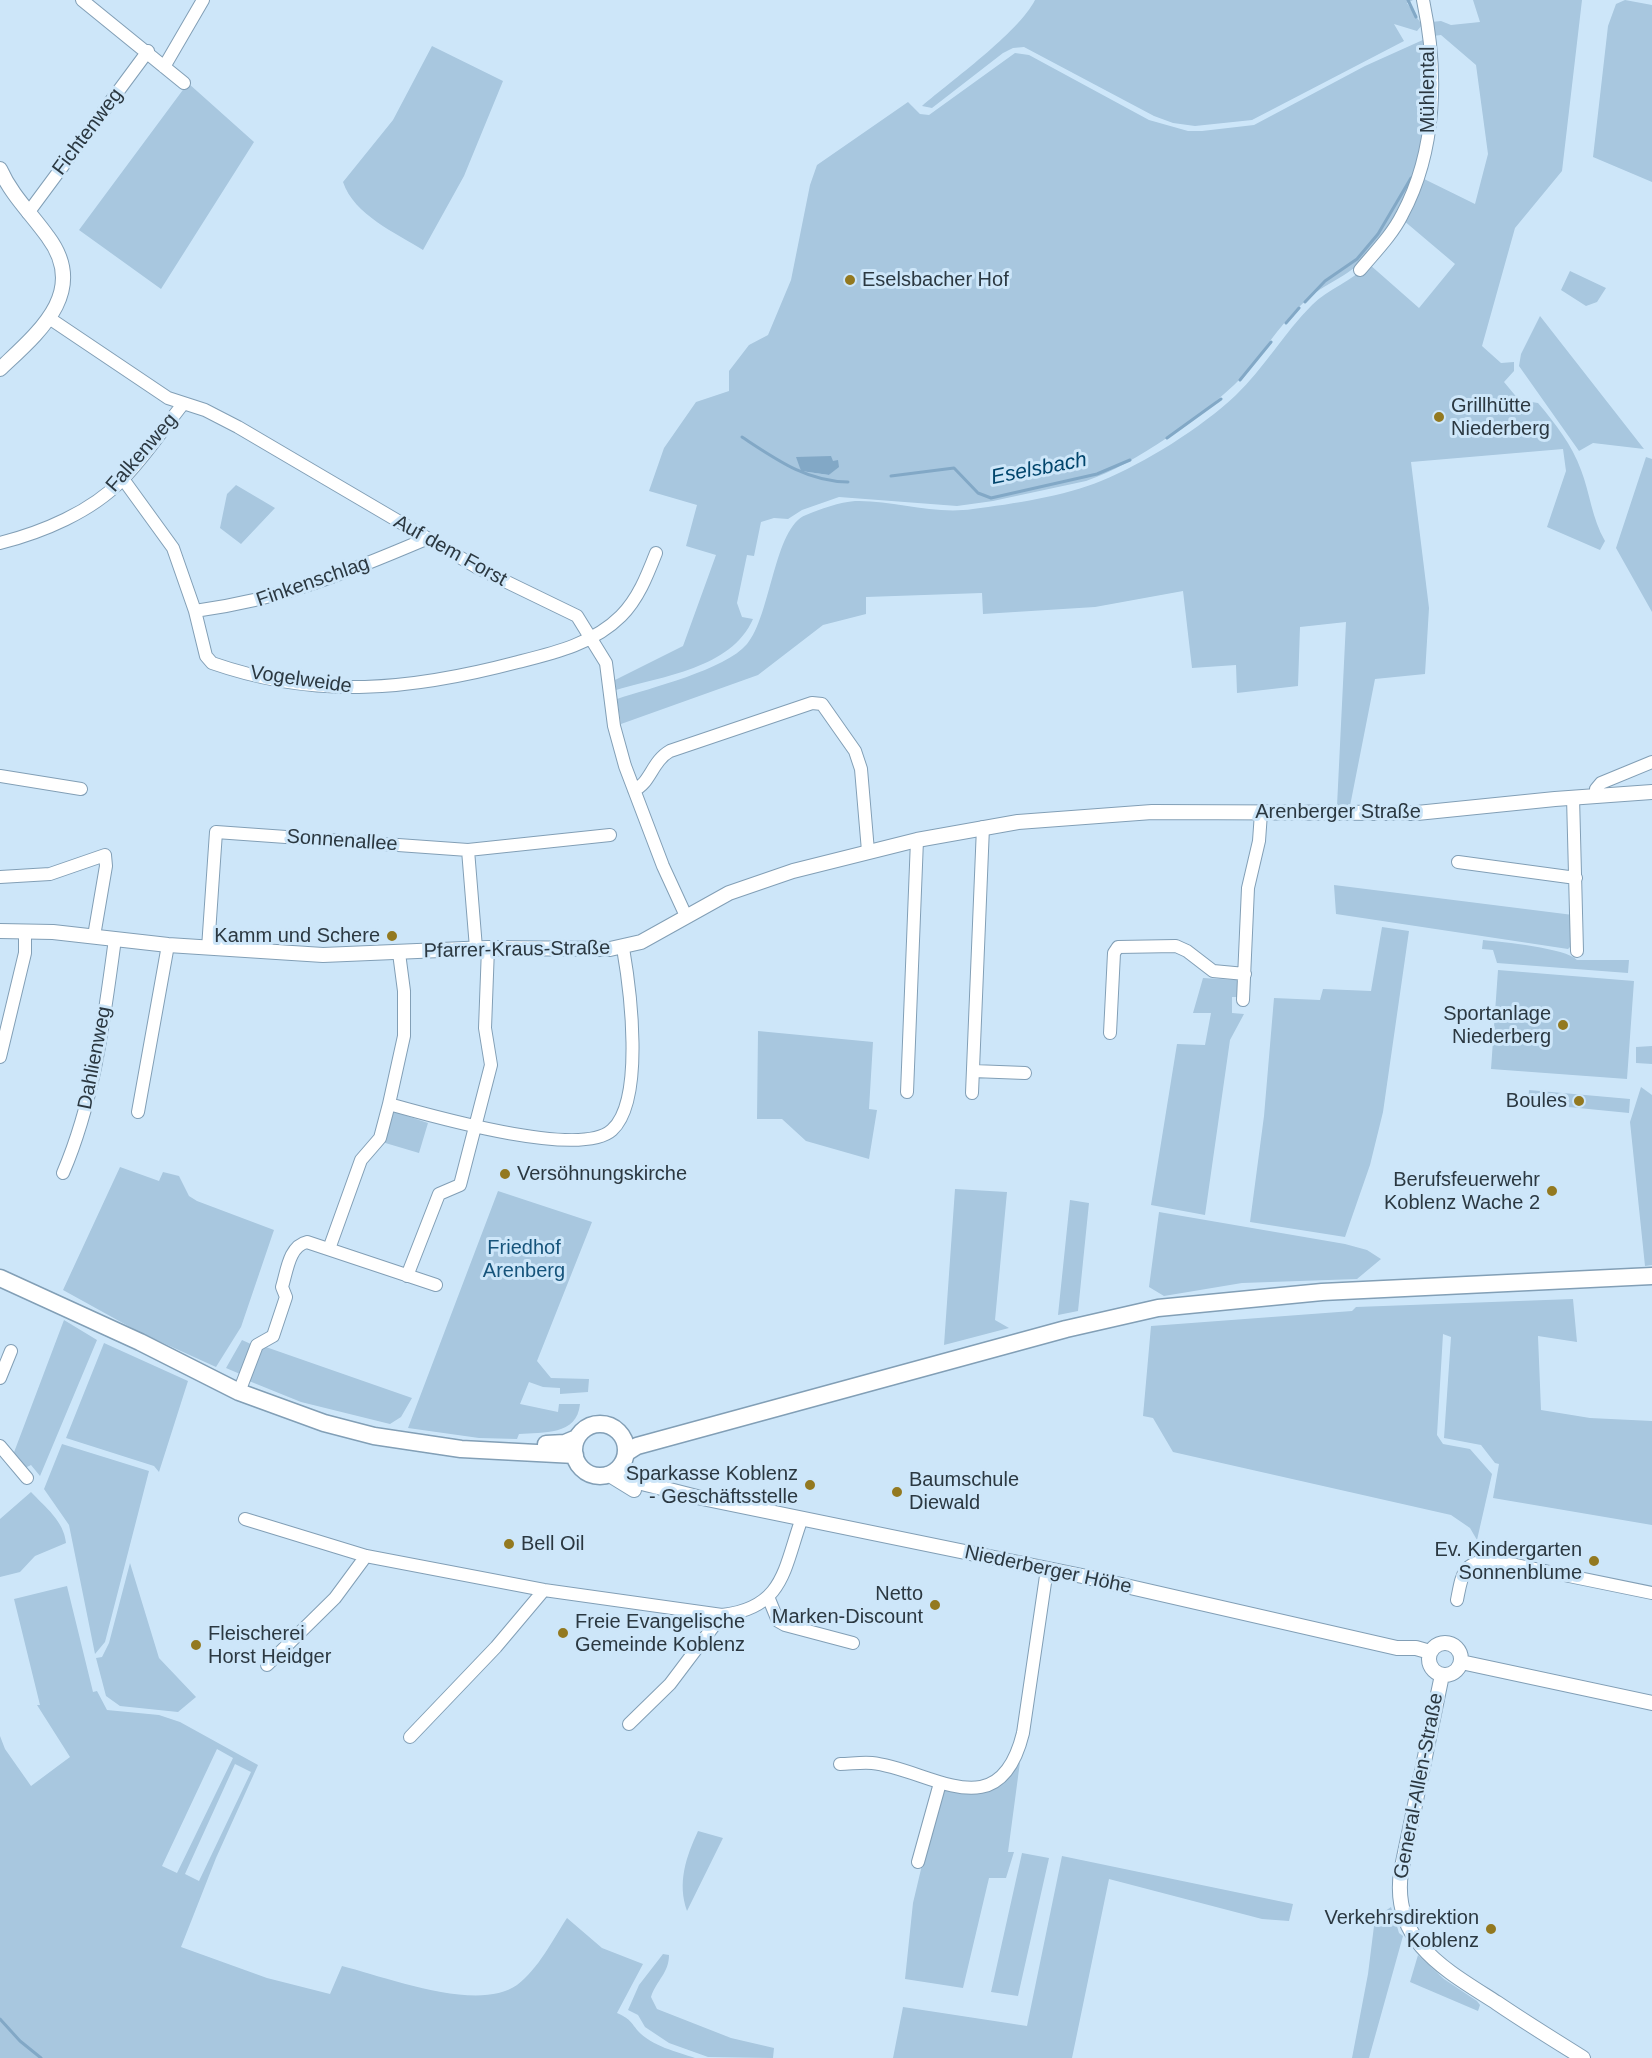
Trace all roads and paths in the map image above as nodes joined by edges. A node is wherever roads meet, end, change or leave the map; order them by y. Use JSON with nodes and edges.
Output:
{"nodes":[{"id":1,"x":203,"y":0,"type":"edge"},
{"id":2,"x":1423,"y":0,"type":"edge"},
{"id":3,"x":87,"y":1,"type":"edge"},
{"id":4,"x":148,"y":51,"type":"junction"},
{"id":5,"x":164,"y":67,"type":"junction"},
{"id":6,"x":184,"y":84,"type":"dead end"},
{"id":7,"x":0,"y":169,"type":"edge"},
{"id":8,"x":28,"y":213,"type":"junction"},
{"id":9,"x":1361,"y":269,"type":"dead end"},
{"id":10,"x":50,"y":318,"type":"junction"},
{"id":11,"x":0,"y":369,"type":"edge"},
{"id":12,"x":183,"y":404,"type":"junction"},
{"id":13,"x":123,"y":479,"type":"junction"},
{"id":14,"x":426,"y":539,"type":"junction"},
{"id":15,"x":0,"y":543,"type":"edge"},
{"id":16,"x":656,"y":553,"type":"dead end"},
{"id":17,"x":195,"y":611,"type":"junction"},
{"id":18,"x":592,"y":639,"type":"junction"},
{"id":19,"x":1652,"y":762,"type":"edge"},
{"id":20,"x":0,"y":776,"type":"edge"},
{"id":21,"x":81,"y":789,"type":"dead end"},
{"id":22,"x":634,"y":790,"type":"junction"},
{"id":23,"x":1652,"y":792,"type":"edge"},
{"id":24,"x":1597,"y":795,"type":"junction"},
{"id":25,"x":1573,"y":797,"type":"junction"},
{"id":26,"x":1261,"y":813,"type":"junction"},
{"id":27,"x":1103,"y":814,"type":"joint"},
{"id":28,"x":983,"y":827,"type":"junction"},
{"id":29,"x":610,"y":835,"type":"dead end"},
{"id":30,"x":916,"y":840,"type":"junction"},
{"id":31,"x":468,"y":850,"type":"junction"},
{"id":32,"x":868,"y":852,"type":"junction"},
{"id":33,"x":1458,"y":862,"type":"dead end"},
{"id":34,"x":0,"y":877,"type":"edge"},
{"id":35,"x":1576,"y":878,"type":"junction"},
{"id":36,"x":686,"y":916,"type":"junction"},
{"id":37,"x":0,"y":931,"type":"edge"},
{"id":38,"x":25,"y":931,"type":"junction"},
{"id":39,"x":94,"y":936,"type":"junction"},
{"id":40,"x":115,"y":939,"type":"junction"},
{"id":41,"x":168,"y":945,"type":"junction"},
{"id":42,"x":208,"y":948,"type":"junction"},
{"id":43,"x":482,"y":948,"type":"junction"},
{"id":44,"x":623,"y":948,"type":"junction"},
{"id":45,"x":1577,"y":951,"type":"dead end"},
{"id":46,"x":399,"y":953,"type":"junction"},
{"id":47,"x":1245,"y":974,"type":"junction"},
{"id":48,"x":1243,"y":1000,"type":"dead end"},
{"id":49,"x":1110,"y":1033,"type":"dead end"},
{"id":50,"x":0,"y":1057,"type":"edge"},
{"id":51,"x":973,"y":1071,"type":"junction"},
{"id":52,"x":1025,"y":1073,"type":"dead end"},
{"id":53,"x":907,"y":1092,"type":"dead end"},
{"id":54,"x":972,"y":1093,"type":"dead end"},
{"id":55,"x":389,"y":1104,"type":"junction"},
{"id":56,"x":138,"y":1112,"type":"dead end"},
{"id":57,"x":476,"y":1125,"type":"junction"},
{"id":58,"x":63,"y":1173,"type":"dead end"},
{"id":59,"x":329,"y":1249,"type":"junction"},
{"id":60,"x":407,"y":1276,"type":"junction"},
{"id":61,"x":1652,"y":1276,"type":"edge"},
{"id":62,"x":0,"y":1278,"type":"edge"},
{"id":63,"x":436,"y":1285,"type":"dead end"},
{"id":64,"x":10,"y":1351,"type":"dead end"},
{"id":65,"x":0,"y":1378,"type":"edge"},
{"id":66,"x":240,"y":1387,"type":"junction"},
{"id":67,"x":707,"y":1427,"type":"junction"},
{"id":68,"x":622,"y":1436,"type":"junction"},
{"id":69,"x":0,"y":1446,"type":"edge"},
{"id":70,"x":576,"y":1447,"type":"junction"},
{"id":71,"x":618,"y":1464,"type":"junction"},
{"id":72,"x":27,"y":1478,"type":"dead end"},
{"id":73,"x":802,"y":1518,"type":"junction"},
{"id":74,"x":245,"y":1520,"type":"dead end"},
{"id":75,"x":366,"y":1556,"type":"junction"},
{"id":76,"x":1047,"y":1569,"type":"junction"},
{"id":77,"x":544,"y":1590,"type":"junction"},
{"id":78,"x":1652,"y":1593,"type":"edge"},
{"id":79,"x":769,"y":1599,"type":"junction"},
{"id":80,"x":1457,"y":1600,"type":"dead end"},
{"id":81,"x":722,"y":1615,"type":"junction"},
{"id":82,"x":853,"y":1643,"type":"dead end"},
{"id":83,"x":1429,"y":1656,"type":"junction"},
{"id":84,"x":1461,"y":1662,"type":"junction"},
{"id":85,"x":267,"y":1665,"type":"dead end"},
{"id":86,"x":1442,"y":1675,"type":"junction"},
{"id":87,"x":1652,"y":1703,"type":"edge"},
{"id":88,"x":628,"y":1724,"type":"dead end"},
{"id":89,"x":410,"y":1737,"type":"dead end"},
{"id":90,"x":840,"y":1764,"type":"dead end"},
{"id":91,"x":940,"y":1784,"type":"junction"},
{"id":92,"x":918,"y":1862,"type":"dead end"},
{"id":93,"x":1582,"y":2058,"type":"edge"}],
"edges":[{"from":1,"to":5,"type":"street"},
{"from":2,"to":9,"type":"street","name":"Mühlental"},
{"from":3,"to":4,"type":"street"},
{"from":4,"to":5,"type":"street"},
{"from":4,"to":8,"type":"street","name":"Fichtenweg"},
{"from":5,"to":6,"type":"street"},
{"from":7,"to":8,"type":"street"},
{"from":8,"to":10,"type":"street"},
{"from":10,"to":11,"type":"street"},
{"from":10,"to":12,"type":"street","name":"Auf dem Forst"},
{"from":12,"to":13,"type":"street","name":"Falkenweg"},
{"from":12,"to":14,"type":"street","name":"Auf dem Forst"},
{"from":13,"to":15,"type":"street","name":"Falkenweg"},
{"from":13,"to":17,"type":"street","name":"Vogelweide"},
{"from":14,"to":17,"type":"street","name":"Finkenschlag"},
{"from":14,"to":18,"type":"street","name":"Auf dem Forst"},
{"from":16,"to":18,"type":"street"},
{"from":17,"to":18,"type":"street","name":"Vogelweide"},
{"from":18,"to":22,"type":"street","name":"Auf dem Forst"},
{"from":19,"to":24,"type":"street"},
{"from":20,"to":21,"type":"street"},
{"from":22,"to":32,"type":"street"},
{"from":22,"to":36,"type":"street","name":"Auf dem Forst"},
{"from":23,"to":24,"type":"street","name":"Arenberger Straße"},
{"from":24,"to":25,"type":"street","name":"Arenberger Straße"},
{"from":25,"to":26,"type":"street","name":"Arenberger Straße"},
{"from":25,"to":35,"type":"street"},
{"from":26,"to":27,"type":"street","name":"Arenberger Straße"},
{"from":26,"to":47,"type":"street"},
{"from":27,"to":28,"type":"street","name":"Pfarrer-Kraus-Straße"},
{"from":28,"to":30,"type":"street","name":"Pfarrer-Kraus-Straße"},
{"from":28,"to":51,"type":"street"},
{"from":29,"to":31,"type":"street","name":"Sonnenallee"},
{"from":30,"to":32,"type":"street","name":"Pfarrer-Kraus-Straße"},
{"from":30,"to":53,"type":"street"},
{"from":31,"to":42,"type":"street","name":"Sonnenallee"},
{"from":31,"to":43,"type":"street"},
{"from":32,"to":36,"type":"street","name":"Pfarrer-Kraus-Straße"},
{"from":33,"to":35,"type":"street"},
{"from":34,"to":39,"type":"street"},
{"from":35,"to":45,"type":"street"},
{"from":36,"to":44,"type":"street","name":"Pfarrer-Kraus-Straße"},
{"from":37,"to":38,"type":"street","name":"Pfarrer-Kraus-Straße"},
{"from":38,"to":39,"type":"street","name":"Pfarrer-Kraus-Straße"},
{"from":38,"to":50,"type":"street"},
{"from":39,"to":40,"type":"street","name":"Pfarrer-Kraus-Straße"},
{"from":40,"to":41,"type":"street","name":"Pfarrer-Kraus-Straße"},
{"from":40,"to":58,"type":"street","name":"Dahlienweg"},
{"from":41,"to":42,"type":"street","name":"Pfarrer-Kraus-Straße"},
{"from":41,"to":56,"type":"street"},
{"from":42,"to":46,"type":"street","name":"Pfarrer-Kraus-Straße"},
{"from":43,"to":44,"type":"street","name":"Pfarrer-Kraus-Straße"},
{"from":43,"to":46,"type":"street","name":"Pfarrer-Kraus-Straße"},
{"from":43,"to":57,"type":"street"},
{"from":44,"to":57,"type":"street"},
{"from":46,"to":55,"type":"street"},
{"from":47,"to":48,"type":"street"},
{"from":47,"to":49,"type":"street"},
{"from":51,"to":52,"type":"street"},
{"from":51,"to":54,"type":"street"},
{"from":55,"to":57,"type":"street"},
{"from":55,"to":59,"type":"street"},
{"from":57,"to":60,"type":"street"},
{"from":59,"to":60,"type":"street"},
{"from":59,"to":66,"type":"street"},
{"from":60,"to":63,"type":"street"},
{"from":61,"to":67,"type":"main road"},
{"from":62,"to":66,"type":"main road"},
{"from":64,"to":65,"type":"street"},
{"from":66,"to":70,"type":"main road"},
{"from":67,"to":68,"type":"main road"},
{"from":67,"to":71,"type":"main road"},
{"from":68,"to":70,"type":"main road"},
{"from":68,"to":71,"type":"main road"},
{"from":69,"to":72,"type":"street"},
{"from":70,"to":71,"type":"main road"},
{"from":71,"to":73,"type":"street","name":"Niederberger Höhe"},
{"from":73,"to":76,"type":"street","name":"Niederberger Höhe"},
{"from":73,"to":79,"type":"street"},
{"from":74,"to":75,"type":"street"},
{"from":75,"to":77,"type":"street"},
{"from":75,"to":85,"type":"street"},
{"from":76,"to":83,"type":"street","name":"Niederberger Höhe"},
{"from":76,"to":91,"type":"street"},
{"from":77,"to":81,"type":"street"},
{"from":77,"to":89,"type":"street"},
{"from":78,"to":80,"type":"street"},
{"from":79,"to":81,"type":"street"},
{"from":79,"to":82,"type":"street"},
{"from":81,"to":88,"type":"street"},
{"from":83,"to":84,"type":"street"},
{"from":83,"to":86,"type":"street","name":"General-Allen-Straße"},
{"from":84,"to":86,"type":"street","name":"General-Allen-Straße"},
{"from":84,"to":87,"type":"street"},
{"from":86,"to":93,"type":"street","name":"General-Allen-Straße"},
{"from":90,"to":91,"type":"street"},
{"from":91,"to":92,"type":"street"}]}
